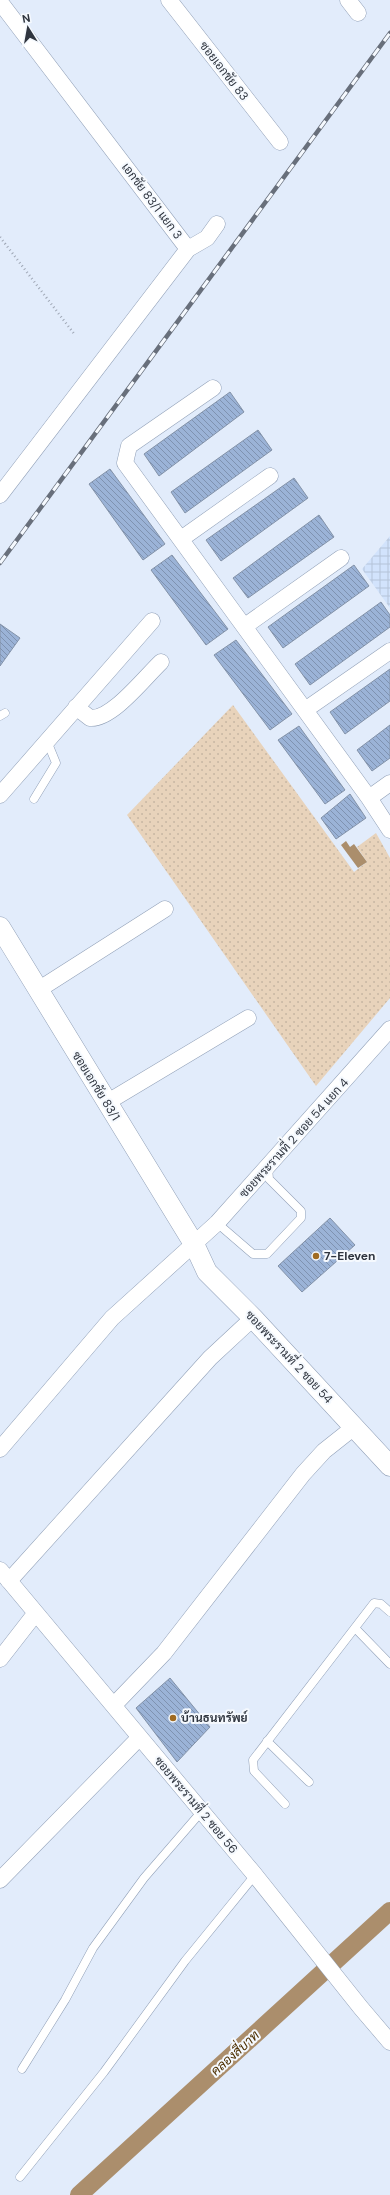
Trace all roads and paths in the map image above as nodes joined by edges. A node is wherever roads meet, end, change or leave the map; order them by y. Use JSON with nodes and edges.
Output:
{"nodes":[{"id":1,"x":169,"y":0,"type":"edge"},
{"id":2,"x":348,"y":0,"type":"edge"},
{"id":3,"x":0,"y":2,"type":"edge"},
{"id":4,"x":358,"y":13,"type":"dead end"},
{"id":5,"x":280,"y":142,"type":"dead end"},
{"id":6,"x":217,"y":224,"type":"dead end"},
{"id":7,"x":0,"y":237,"type":"edge"},
{"id":8,"x":188,"y":249,"type":"junction"},
{"id":9,"x":75,"y":335,"type":"dead end"},
{"id":10,"x":213,"y":388,"type":"dead end"},
{"id":11,"x":270,"y":476,"type":"dead end"},
{"id":12,"x":0,"y":495,"type":"edge"},
{"id":13,"x":181,"y":538,"type":"junction"},
{"id":14,"x":340,"y":558,"type":"dead end"},
{"id":15,"x":152,"y":621,"type":"dead end"},
{"id":16,"x":245,"y":626,"type":"junction"},
{"id":17,"x":390,"y":651,"type":"edge"},
{"id":18,"x":161,"y":662,"type":"dead end"},
{"id":19,"x":76,"y":707,"type":"junction"},
{"id":20,"x":305,"y":710,"type":"junction"},
{"id":21,"x":47,"y":741,"type":"junction"},
{"id":22,"x":390,"y":783,"type":"edge"},
{"id":23,"x":0,"y":795,"type":"edge"},
{"id":24,"x":369,"y":798,"type":"junction"},
{"id":25,"x":34,"y":799,"type":"dead end"},
{"id":26,"x":390,"y":830,"type":"edge"},
{"id":27,"x":166,"y":909,"type":"dead end"},
{"id":28,"x":0,"y":927,"type":"edge"},
{"id":29,"x":38,"y":990,"type":"junction"},
{"id":30,"x":248,"y":1018,"type":"dead end"},
{"id":31,"x":390,"y":1029,"type":"edge"},
{"id":32,"x":106,"y":1103,"type":"junction"},
{"id":33,"x":268,"y":1166,"type":"junction"},
{"id":34,"x":217,"y":1223,"type":"junction"},
{"id":35,"x":194,"y":1244,"type":"junction"},
{"id":36,"x":254,"y":1318,"type":"junction"},
{"id":37,"x":353,"y":1428,"type":"junction"},
{"id":38,"x":0,"y":1449,"type":"edge"},
{"id":39,"x":390,"y":1466,"type":"edge"},
{"id":40,"x":4,"y":1576,"type":"edge"},
{"id":41,"x":390,"y":1612,"type":"edge"},
{"id":42,"x":35,"y":1614,"type":"junction"},
{"id":43,"x":355,"y":1628,"type":"junction"},
{"id":44,"x":0,"y":1659,"type":"edge"},
{"id":45,"x":390,"y":1664,"type":"edge"},
{"id":46,"x":114,"y":1705,"type":"junction"},
{"id":47,"x":139,"y":1738,"type":"junction"},
{"id":48,"x":267,"y":1741,"type":"junction"},
{"id":49,"x":309,"y":1782,"type":"dead end"},
{"id":50,"x":285,"y":1804,"type":"dead end"},
{"id":51,"x":202,"y":1811,"type":"junction"},
{"id":52,"x":255,"y":1875,"type":"junction"},
{"id":53,"x":0,"y":1880,"type":"edge"},
{"id":54,"x":390,"y":2042,"type":"edge"},
{"id":55,"x":22,"y":2069,"type":"dead end"},
{"id":56,"x":20,"y":2177,"type":"dead end"}],
"edges":[{"from":1,"to":5,"type":"street","name":"ซอยเอกชัย 83"},
{"from":2,"to":4,"type":"street"},
{"from":3,"to":8,"type":"street","name":"เอกชัย 83/1 แยก 3"},
{"from":6,"to":8,"type":"street"},
{"from":7,"to":9,"type":"path"},
{"from":8,"to":12,"type":"street","name":"เอกชัย 83/1 แยก 3"},
{"from":10,"to":13,"type":"street"},
{"from":11,"to":13,"type":"street"},
{"from":13,"to":16,"type":"street"},
{"from":14,"to":16,"type":"street"},
{"from":15,"to":19,"type":"street"},
{"from":16,"to":20,"type":"street"},
{"from":17,"to":20,"type":"street"},
{"from":18,"to":19,"type":"street"},
{"from":19,"to":21,"type":"street"},
{"from":20,"to":24,"type":"street"},
{"from":21,"to":23,"type":"street"},
{"from":21,"to":25,"type":"lane"},
{"from":22,"to":24,"type":"street"},
{"from":24,"to":26,"type":"street"},
{"from":27,"to":29,"type":"street"},
{"from":28,"to":29,"type":"street","name":"ซอยเอกชัย 83/1"},
{"from":29,"to":32,"type":"street","name":"ซอยเอกชัย 83/1"},
{"from":30,"to":32,"type":"street"},
{"from":31,"to":33,"type":"street","name":"ซอยพระรามที่ 2 ซอย 54 แยก 4"},
{"from":32,"to":35,"type":"street","name":"ซอยเอกชัย 83/1"},
{"from":33,"to":34,"type":"street","name":"ซอยพระรามที่ 2 ซอย 54 แยก 4"},
{"from":33,"to":34,"type":"lane"},
{"from":34,"to":35,"type":"street","name":"ซอยพระรามที่ 2 ซอย 54 แยก 4"},
{"from":35,"to":36,"type":"street","name":"ซอยพระรามที่ 2 ซอย 54"},
{"from":35,"to":38,"type":"street","name":"ซอยพระรามที่ 2 ซอย 54 แยก 4"},
{"from":36,"to":37,"type":"street","name":"ซอยพระรามที่ 2 ซอย 54"},
{"from":36,"to":40,"type":"street"},
{"from":37,"to":39,"type":"street","name":"ซอยพระรามที่ 2 ซอย 54"},
{"from":37,"to":46,"type":"street"},
{"from":40,"to":42,"type":"street","name":"ซอยพระรามที่ 2 ซอย 56"},
{"from":41,"to":43,"type":"lane"},
{"from":42,"to":44,"type":"street"},
{"from":42,"to":46,"type":"street","name":"ซอยพระรามที่ 2 ซอย 56"},
{"from":43,"to":45,"type":"lane"},
{"from":43,"to":48,"type":"lane"},
{"from":46,"to":47,"type":"street","name":"ซอยพระรามที่ 2 ซอย 56"},
{"from":47,"to":51,"type":"street","name":"ซอยพระรามที่ 2 ซอย 56"},
{"from":47,"to":53,"type":"street"},
{"from":48,"to":49,"type":"lane"},
{"from":48,"to":50,"type":"lane"},
{"from":51,"to":52,"type":"street","name":"ซอยพระรามที่ 2 ซอย 56"},
{"from":51,"to":55,"type":"lane"},
{"from":52,"to":54,"type":"street","name":"ซอยพระรามที่ 2 ซอย 56"},
{"from":52,"to":56,"type":"lane"}]}
